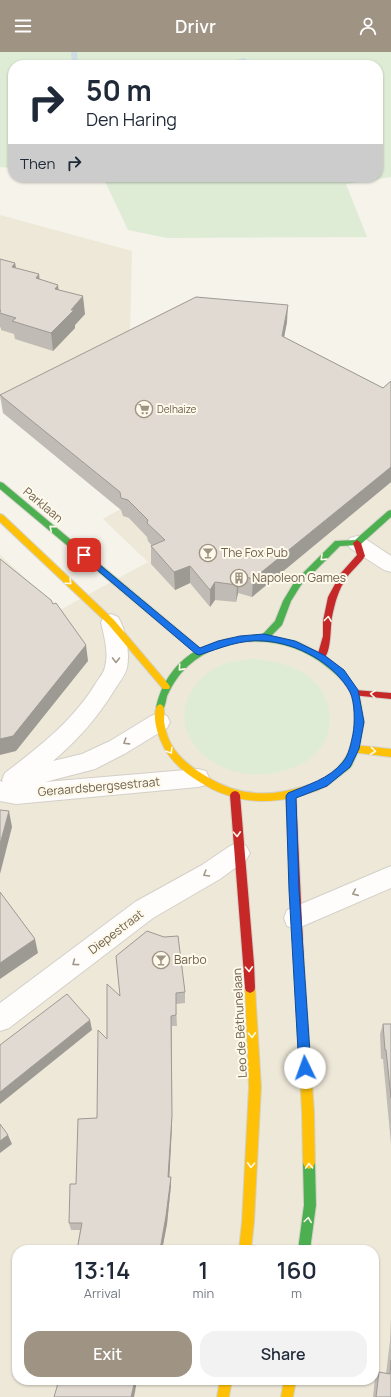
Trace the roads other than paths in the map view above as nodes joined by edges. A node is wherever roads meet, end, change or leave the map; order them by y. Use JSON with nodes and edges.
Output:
{"nodes":[{"id":1,"x":0,"y":485,"type":"edge"},
{"id":2,"x":391,"y":513,"type":"edge"},
{"id":3,"x":0,"y":517,"type":"edge"},
{"id":4,"x":357,"y":543,"type":"junction"},
{"id":5,"x":391,"y":565,"type":"edge"},
{"id":6,"x":111,"y":622,"type":"junction"},
{"id":7,"x":264,"y":638,"type":"junction"},
{"id":8,"x":199,"y":652,"type":"junction"},
{"id":9,"x":321,"y":657,"type":"junction"},
{"id":10,"x":166,"y":687,"type":"junction"},
{"id":11,"x":355,"y":693,"type":"junction"},
{"id":12,"x":391,"y":696,"type":"edge"},
{"id":13,"x":159,"y":722,"type":"junction"},
{"id":14,"x":354,"y":749,"type":"junction"},
{"id":15,"x":391,"y":753,"type":"edge"},
{"id":16,"x":198,"y":778,"type":"junction"},
{"id":17,"x":4,"y":785,"type":"edge"},
{"id":18,"x":235,"y":795,"type":"junction"},
{"id":19,"x":291,"y":796,"type":"junction"},
{"id":20,"x":238,"y":853,"type":"junction"},
{"id":21,"x":391,"y":877,"type":"edge"},
{"id":22,"x":296,"y":918,"type":"junction"},
{"id":23,"x":0,"y":1020,"type":"edge"},
{"id":24,"x":246,"y":1245,"type":"edge"},
{"id":25,"x":305,"y":1245,"type":"edge"},
{"id":26,"x":225,"y":1385,"type":"edge"},
{"id":27,"x":289,"y":1385,"type":"edge"},
{"id":28,"x":223,"y":1397,"type":"edge"},
{"id":29,"x":287,"y":1397,"type":"edge"}],
"edges":[{"from":8,"to":1,"type":"main road","name":"Parklaan","one_way":true},
{"from":2,"to":4,"type":"main road"},
{"from":3,"to":6,"type":"main road","one_way":true},
{"from":4,"to":5,"type":"street"},
{"from":4,"to":7,"type":"main road","one_way":true},
{"from":9,"to":4,"type":"main road","one_way":true},
{"from":6,"to":10,"type":"main road"},
{"from":6,"to":17,"type":"street","one_way":true},
{"from":7,"to":8,"type":"main road"},
{"from":7,"to":9,"type":"main road"},
{"from":8,"to":10,"type":"main road","one_way":true},
{"from":9,"to":11,"type":"main road"},
{"from":10,"to":13,"type":"main road"},
{"from":12,"to":11,"type":"main road","one_way":true},
{"from":11,"to":14,"type":"main road"},
{"from":13,"to":16,"type":"main road","one_way":true},
{"from":13,"to":17,"type":"street","name":"Geraardsbergsestraat","one_way":true},
{"from":14,"to":15,"type":"main road","one_way":true},
{"from":14,"to":19,"type":"main road"},
{"from":16,"to":17,"type":"street","name":"Geraardsbergsestraat"},
{"from":16,"to":18,"type":"main road"},
{"from":18,"to":19,"type":"main road"},
{"from":18,"to":20,"type":"main road","name":"Leo de Béthunelaan","one_way":true},
{"from":19,"to":22,"type":"main road"},
{"from":20,"to":23,"type":"street","name":"Diepestraat","one_way":true},
{"from":20,"to":24,"type":"main road","name":"Leo de Béthunelaan","one_way":true},
{"from":21,"to":22,"type":"street","one_way":true},
{"from":25,"to":22,"type":"main road","one_way":true},
{"from":26,"to":28,"type":"main road"},
{"from":27,"to":29,"type":"main road"}]}
